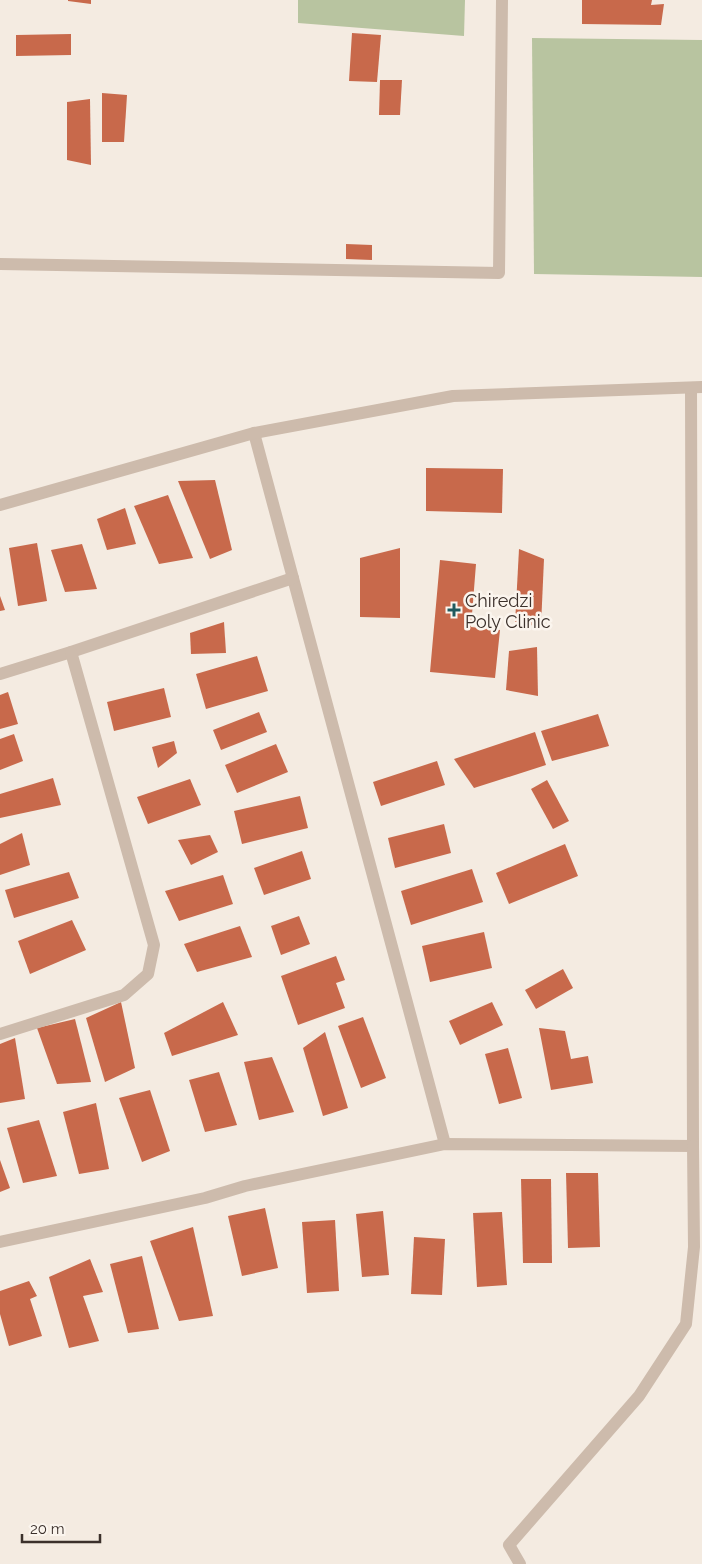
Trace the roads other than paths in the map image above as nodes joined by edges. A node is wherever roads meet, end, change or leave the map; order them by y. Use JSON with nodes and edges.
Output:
{"nodes":[{"id":1,"x":502,"y":0,"type":"edge"},
{"id":2,"x":0,"y":264,"type":"edge"},
{"id":3,"x":697,"y":387,"type":"edge"},
{"id":4,"x":254,"y":433,"type":"junction"},
{"id":5,"x":0,"y":505,"type":"edge"},
{"id":6,"x":293,"y":578,"type":"junction"},
{"id":7,"x":71,"y":652,"type":"junction"},
{"id":8,"x":0,"y":674,"type":"edge"},
{"id":9,"x":697,"y":898,"type":"edge"},
{"id":10,"x":0,"y":1034,"type":"edge"},
{"id":11,"x":445,"y":1144,"type":"junction"},
{"id":12,"x":693,"y":1146,"type":"junction"},
{"id":13,"x":0,"y":1242,"type":"edge"},
{"id":14,"x":520,"y":1564,"type":"edge"}],
"edges":[{"from":1,"to":2,"type":"street"},
{"from":3,"to":4,"type":"street"},
{"from":3,"to":9,"type":"street"},
{"from":4,"to":5,"type":"street"},
{"from":4,"to":6,"type":"street"},
{"from":6,"to":7,"type":"street"},
{"from":6,"to":11,"type":"street"},
{"from":7,"to":8,"type":"street"},
{"from":7,"to":10,"type":"street"},
{"from":9,"to":12,"type":"street"},
{"from":11,"to":12,"type":"street"},
{"from":11,"to":13,"type":"street"},
{"from":12,"to":14,"type":"street"}]}
